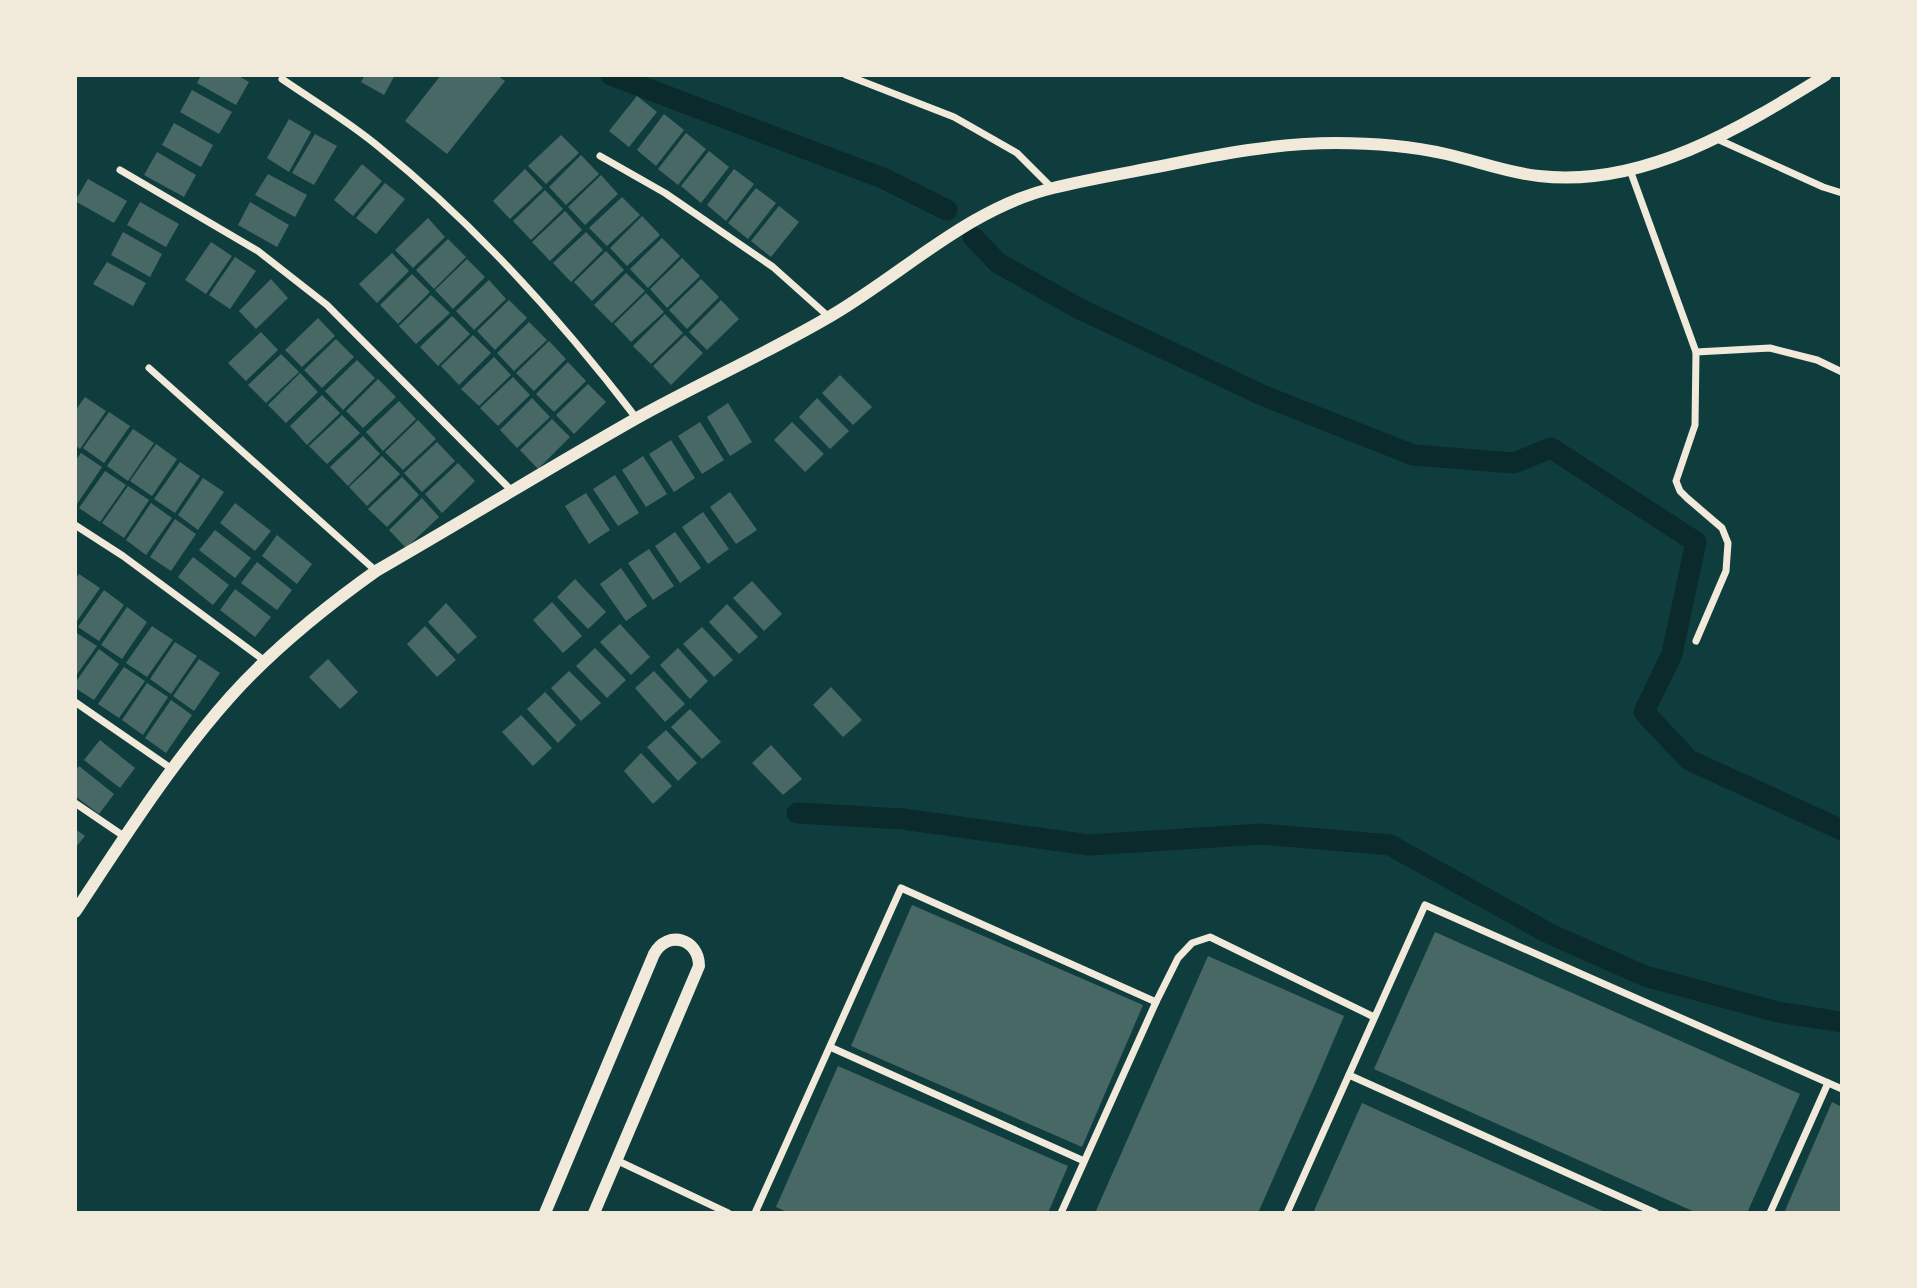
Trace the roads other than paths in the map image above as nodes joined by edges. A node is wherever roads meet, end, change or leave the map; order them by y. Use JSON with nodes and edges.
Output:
{"nodes":[{"id":1,"x":846,"y":75,"type":"edge"},
{"id":2,"x":1826,"y":75,"type":"edge"},
{"id":3,"x":282,"y":79,"type":"dead end"},
{"id":4,"x":1715,"y":137,"type":"junction"},
{"id":5,"x":600,"y":156,"type":"dead end"},
{"id":6,"x":121,"y":170,"type":"dead end"},
{"id":7,"x":1630,"y":170,"type":"junction"},
{"id":8,"x":1052,"y":188,"type":"junction"},
{"id":9,"x":1842,"y":193,"type":"edge"},
{"id":10,"x":829,"y":317,"type":"junction"},
{"id":11,"x":1696,"y":352,"type":"junction"},
{"id":12,"x":149,"y":368,"type":"dead end"},
{"id":13,"x":1842,"y":372,"type":"edge"},
{"id":14,"x":636,"y":419,"type":"junction"},
{"id":15,"x":513,"y":492,"type":"junction"},
{"id":16,"x":75,"y":525,"type":"edge"},
{"id":17,"x":376,"y":571,"type":"junction"},
{"id":18,"x":1696,"y":641,"type":"dead end"},
{"id":19,"x":265,"y":660,"type":"junction"},
{"id":20,"x":75,"y":702,"type":"edge"},
{"id":21,"x":172,"y":769,"type":"junction"},
{"id":22,"x":75,"y":803,"type":"edge"},
{"id":23,"x":126,"y":837,"type":"junction"},
{"id":24,"x":75,"y":912,"type":"edge"},
{"id":25,"x":1156,"y":1002,"type":"junction"},
{"id":26,"x":1374,"y":1017,"type":"junction"},
{"id":27,"x":830,"y":1047,"type":"junction"},
{"id":28,"x":1349,"y":1075,"type":"junction"},
{"id":29,"x":1828,"y":1083,"type":"junction"},
{"id":30,"x":1842,"y":1089,"type":"edge"},
{"id":31,"x":616,"y":1160,"type":"junction"},
{"id":32,"x":1084,"y":1161,"type":"junction"},
{"id":33,"x":545,"y":1213,"type":"edge"},
{"id":34,"x":594,"y":1213,"type":"edge"},
{"id":35,"x":728,"y":1213,"type":"edge"},
{"id":36,"x":755,"y":1213,"type":"edge"},
{"id":37,"x":1061,"y":1213,"type":"edge"},
{"id":38,"x":1287,"y":1213,"type":"edge"},
{"id":39,"x":1656,"y":1213,"type":"edge"},
{"id":40,"x":1770,"y":1213,"type":"edge"}],
"edges":[{"from":1,"to":8,"type":"street"},
{"from":2,"to":4,"type":"street"},
{"from":3,"to":14,"type":"street"},
{"from":4,"to":7,"type":"street"},
{"from":4,"to":9,"type":"street"},
{"from":5,"to":10,"type":"street"},
{"from":6,"to":15,"type":"street"},
{"from":7,"to":8,"type":"street"},
{"from":7,"to":11,"type":"street"},
{"from":8,"to":10,"type":"street"},
{"from":10,"to":14,"type":"street"},
{"from":11,"to":13,"type":"street"},
{"from":11,"to":18,"type":"street"},
{"from":12,"to":17,"type":"street"},
{"from":14,"to":15,"type":"street"},
{"from":15,"to":17,"type":"street"},
{"from":16,"to":19,"type":"street"},
{"from":17,"to":19,"type":"street"},
{"from":19,"to":21,"type":"street"},
{"from":20,"to":21,"type":"street"},
{"from":21,"to":23,"type":"street"},
{"from":22,"to":23,"type":"street"},
{"from":23,"to":24,"type":"street"},
{"from":25,"to":26,"type":"street"},
{"from":25,"to":27,"type":"street"},
{"from":25,"to":32,"type":"street"},
{"from":26,"to":28,"type":"street"},
{"from":26,"to":29,"type":"street"},
{"from":27,"to":32,"type":"street"},
{"from":27,"to":36,"type":"street"},
{"from":28,"to":38,"type":"street"},
{"from":28,"to":39,"type":"street"},
{"from":29,"to":30,"type":"street"},
{"from":29,"to":40,"type":"street"},
{"from":31,"to":33,"type":"street"},
{"from":31,"to":34,"type":"street"},
{"from":31,"to":35,"type":"street"},
{"from":32,"to":37,"type":"street"}]}
